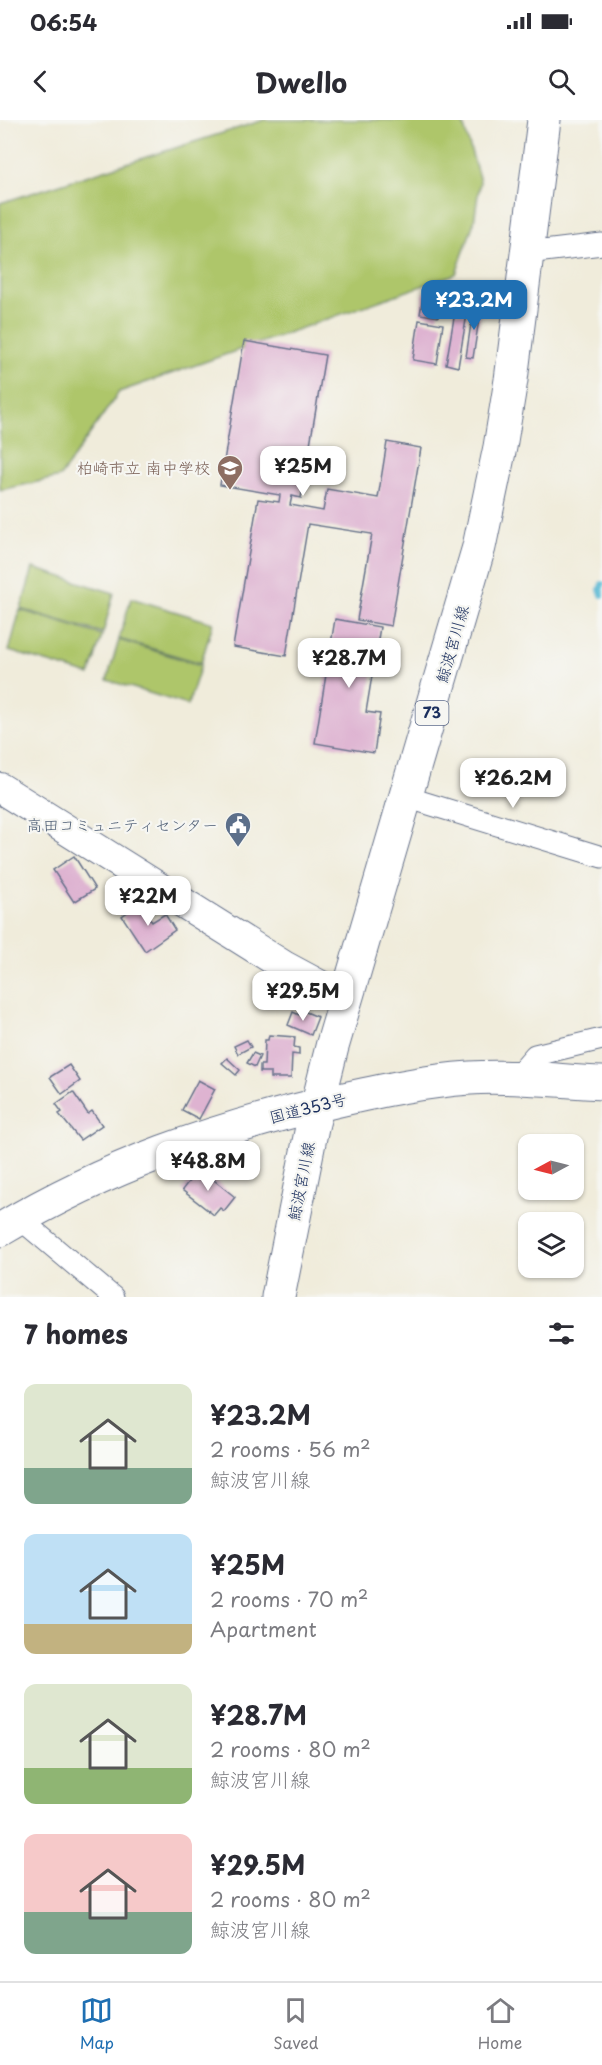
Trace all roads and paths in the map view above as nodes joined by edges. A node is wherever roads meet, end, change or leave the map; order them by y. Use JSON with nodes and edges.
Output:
{"nodes":[{"id":1,"x":544,"y":120,"type":"edge"},
{"id":2,"x":602,"y":244,"type":"edge"},
{"id":3,"x":527,"y":253,"type":"junction"},
{"id":4,"x":0,"y":788,"type":"edge"},
{"id":5,"x":406,"y":797,"type":"junction"},
{"id":6,"x":602,"y":857,"type":"edge"},
{"id":7,"x":348,"y":993,"type":"junction"},
{"id":8,"x":602,"y":1039,"type":"edge"},
{"id":9,"x":519,"y":1079,"type":"junction"},
{"id":10,"x":602,"y":1083,"type":"edge"},
{"id":11,"x":317,"y":1105,"type":"junction"},
{"id":12,"x":10,"y":1224,"type":"edge"},
{"id":13,"x":113,"y":1297,"type":"edge"},
{"id":14,"x":278,"y":1297,"type":"edge"}],
"edges":[{"from":1,"to":3,"type":"main road","name":"鯨波宮川線","number":"73"},
{"from":2,"to":3,"type":"street"},
{"from":3,"to":5,"type":"main road","name":"鯨波宮川線","number":"73"},
{"from":4,"to":7,"type":"street"},
{"from":5,"to":6,"type":"street"},
{"from":5,"to":7,"type":"main road","name":"鯨波宮川線","number":"73"},
{"from":7,"to":11,"type":"main road","name":"鯨波宮川線","number":"73"},
{"from":8,"to":9,"type":"street"},
{"from":9,"to":10,"type":"main road","name":"国道353号"},
{"from":9,"to":11,"type":"main road","name":"国道353号"},
{"from":11,"to":12,"type":"main road","name":"国道353号"},
{"from":11,"to":14,"type":"main road","name":"鯨波宮川線","number":"73"},
{"from":12,"to":13,"type":"street"}]}
